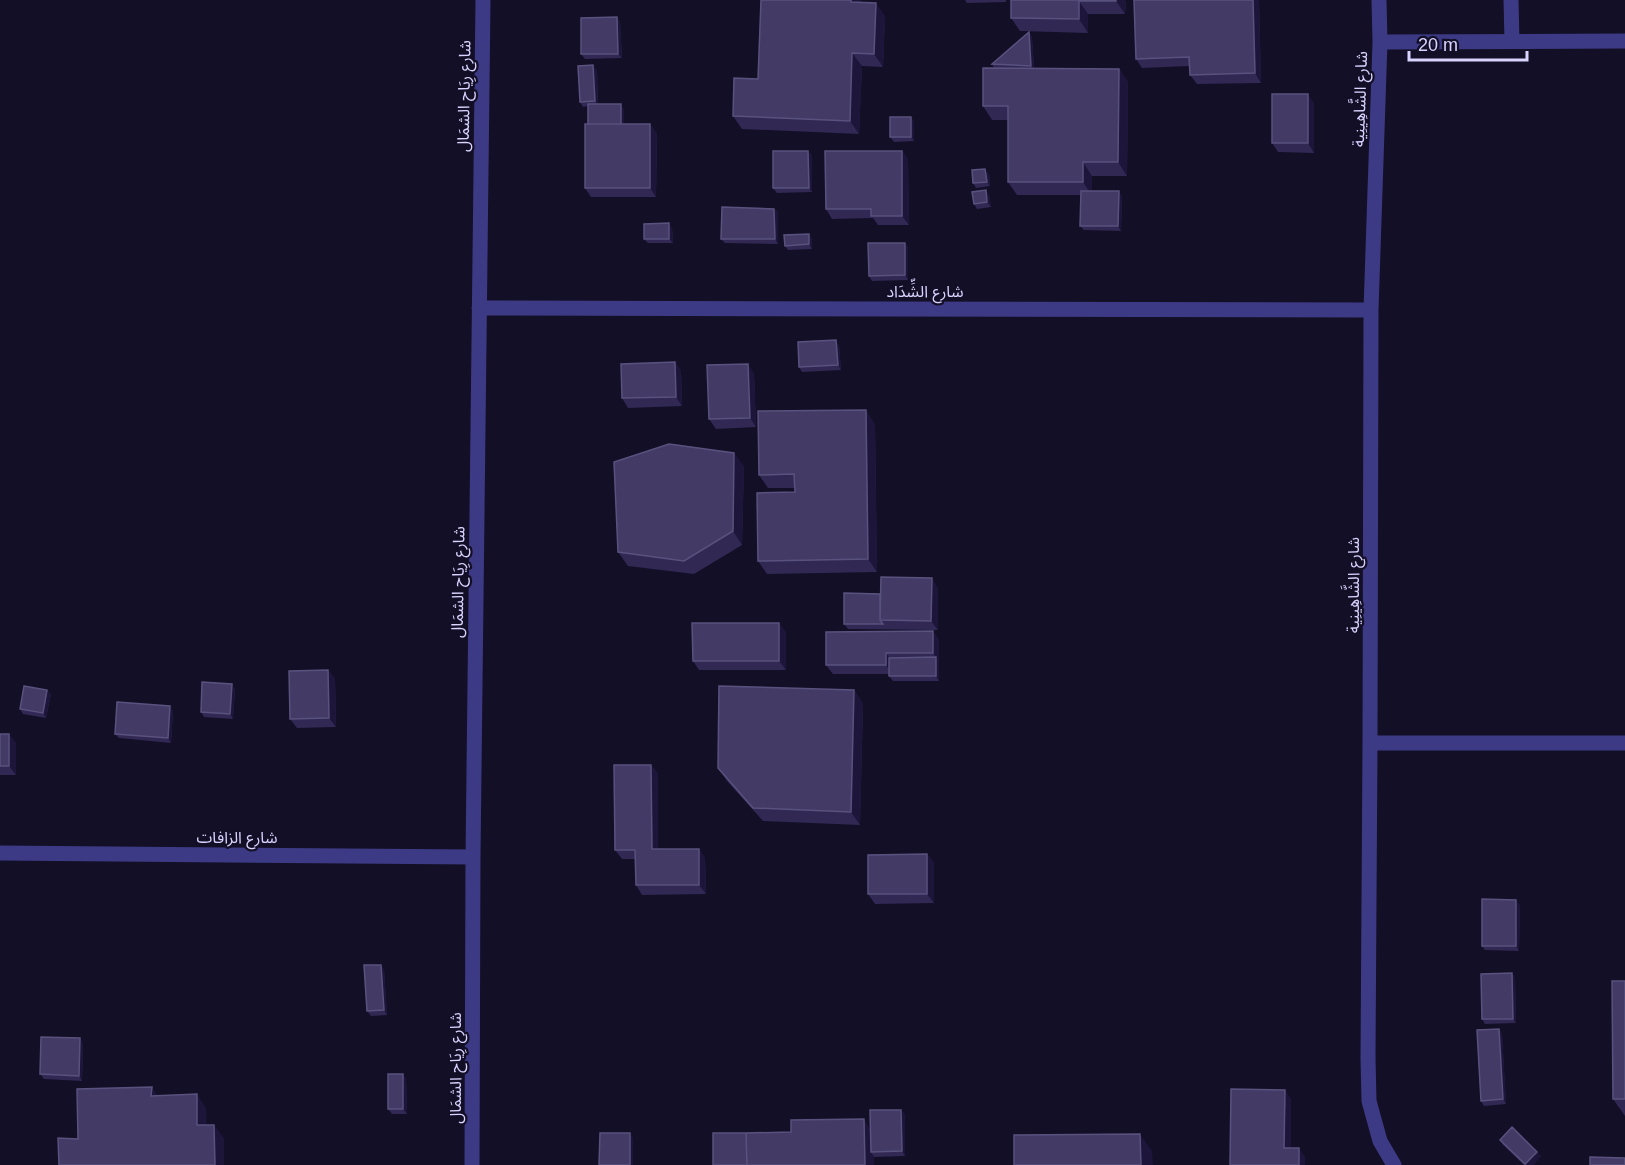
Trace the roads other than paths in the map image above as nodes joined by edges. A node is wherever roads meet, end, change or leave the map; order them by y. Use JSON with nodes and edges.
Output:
{"nodes":[{"id":1,"x":483,"y":0,"type":"edge"},
{"id":2,"x":1379,"y":0,"type":"edge"},
{"id":3,"x":1511,"y":0,"type":"edge"},
{"id":4,"x":1512,"y":41,"type":"junction"},
{"id":5,"x":1625,"y":41,"type":"edge"},
{"id":6,"x":1380,"y":42,"type":"junction"},
{"id":7,"x":479,"y":308,"type":"junction"},
{"id":8,"x":1371,"y":309,"type":"junction"},
{"id":9,"x":1370,"y":743,"type":"junction"},
{"id":10,"x":1625,"y":743,"type":"edge"},
{"id":11,"x":0,"y":853,"type":"edge"},
{"id":12,"x":473,"y":857,"type":"junction"},
{"id":13,"x":472,"y":1165,"type":"edge"},
{"id":14,"x":1394,"y":1165,"type":"edge"}],
"edges":[{"from":1,"to":7,"type":"street","name":"شارع رِيَاح الشمَال"},
{"from":2,"to":6,"type":"street","name":"شارع الشَّاهِينِية"},
{"from":3,"to":4,"type":"street"},
{"from":4,"to":5,"type":"street"},
{"from":4,"to":6,"type":"street"},
{"from":6,"to":8,"type":"street","name":"شارع الشَّاهِينِية"},
{"from":7,"to":8,"type":"street","name":"شارع الشِّدَاد"},
{"from":7,"to":12,"type":"street","name":"شارع رِيَاح الشمَال"},
{"from":8,"to":9,"type":"street","name":"شارع الشَّاهِينِية"},
{"from":9,"to":10,"type":"street"},
{"from":9,"to":14,"type":"street","name":"شارع الشَّاهِينِية"},
{"from":11,"to":12,"type":"street","name":"شارع الزافات"},
{"from":12,"to":13,"type":"street","name":"شارع رِيَاح الشمَال"}]}
